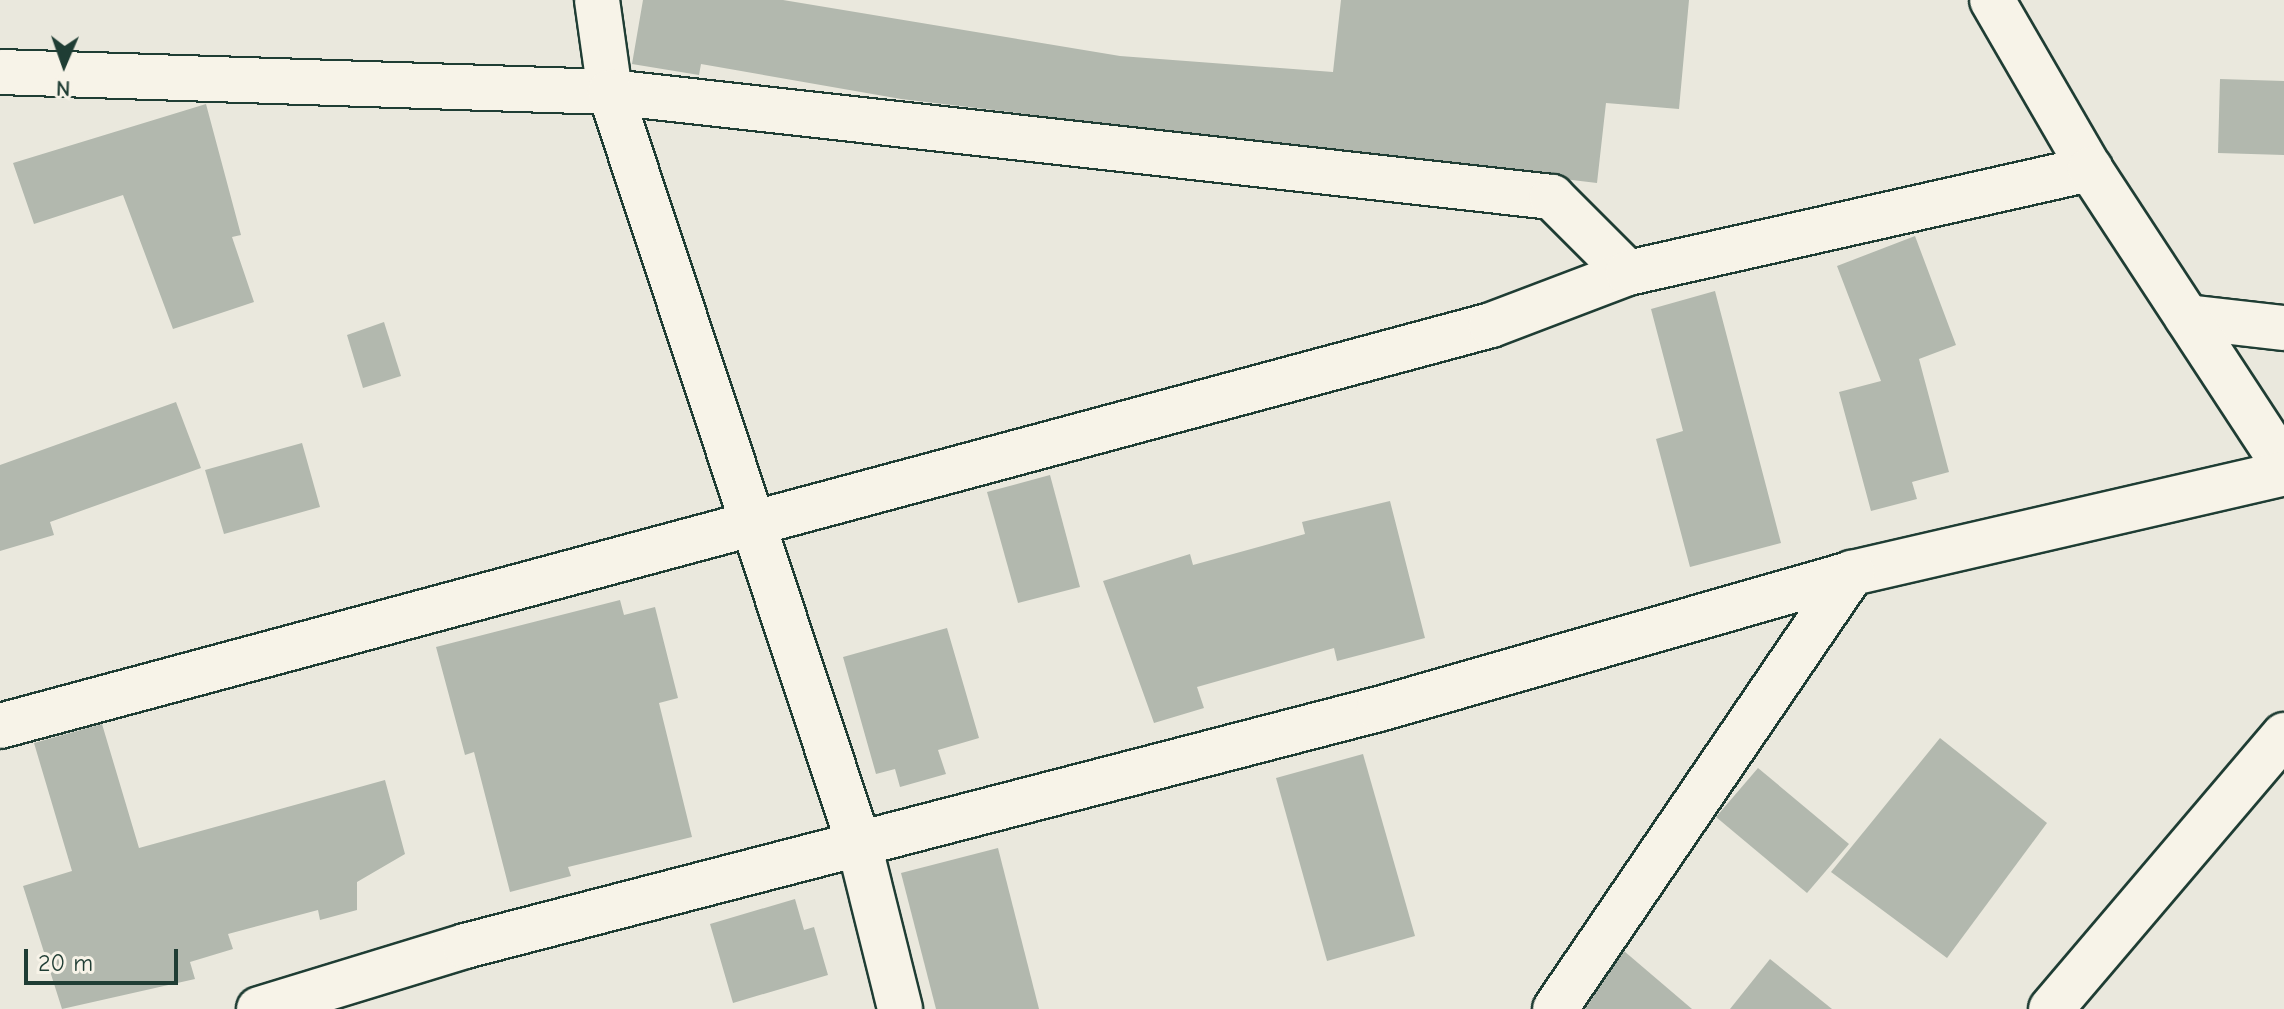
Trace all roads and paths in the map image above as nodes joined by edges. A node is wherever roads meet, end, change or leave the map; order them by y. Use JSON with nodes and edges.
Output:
{"nodes":[{"id":1,"x":597,"y":0,"type":"edge"},
{"id":2,"x":1992,"y":0,"type":"edge"},
{"id":3,"x":0,"y":72,"type":"edge"},
{"id":4,"x":610,"y":92,"type":"junction"},
{"id":5,"x":2090,"y":169,"type":"junction"},
{"id":6,"x":1628,"y":273,"type":"junction"},
{"id":7,"x":2187,"y":317,"type":"junction"},
{"id":8,"x":2284,"y":328,"type":"edge"},
{"id":9,"x":2284,"y":466,"type":"edge"},
{"id":10,"x":2284,"y":473,"type":"edge"},
{"id":11,"x":748,"y":521,"type":"junction"},
{"id":12,"x":1852,"y":573,"type":"junction"},
{"id":13,"x":0,"y":726,"type":"edge"},
{"id":14,"x":2284,"y":735,"type":"edge"},
{"id":15,"x":859,"y":844,"type":"junction"},
{"id":16,"x":259,"y":1009,"type":"edge"},
{"id":17,"x":900,"y":1009,"type":"edge"},
{"id":18,"x":1555,"y":1009,"type":"edge"},
{"id":19,"x":2051,"y":1009,"type":"edge"}],
"edges":[{"from":1,"to":4,"type":"street"},
{"from":2,"to":5,"type":"street"},
{"from":3,"to":4,"type":"street"},
{"from":4,"to":6,"type":"street"},
{"from":4,"to":11,"type":"street"},
{"from":5,"to":6,"type":"street"},
{"from":5,"to":7,"type":"street"},
{"from":6,"to":11,"type":"street"},
{"from":7,"to":8,"type":"street"},
{"from":7,"to":9,"type":"street"},
{"from":10,"to":12,"type":"street"},
{"from":11,"to":13,"type":"street"},
{"from":11,"to":15,"type":"street"},
{"from":12,"to":15,"type":"street"},
{"from":12,"to":18,"type":"street"},
{"from":14,"to":19,"type":"street"},
{"from":15,"to":16,"type":"street"},
{"from":15,"to":17,"type":"street"}]}
